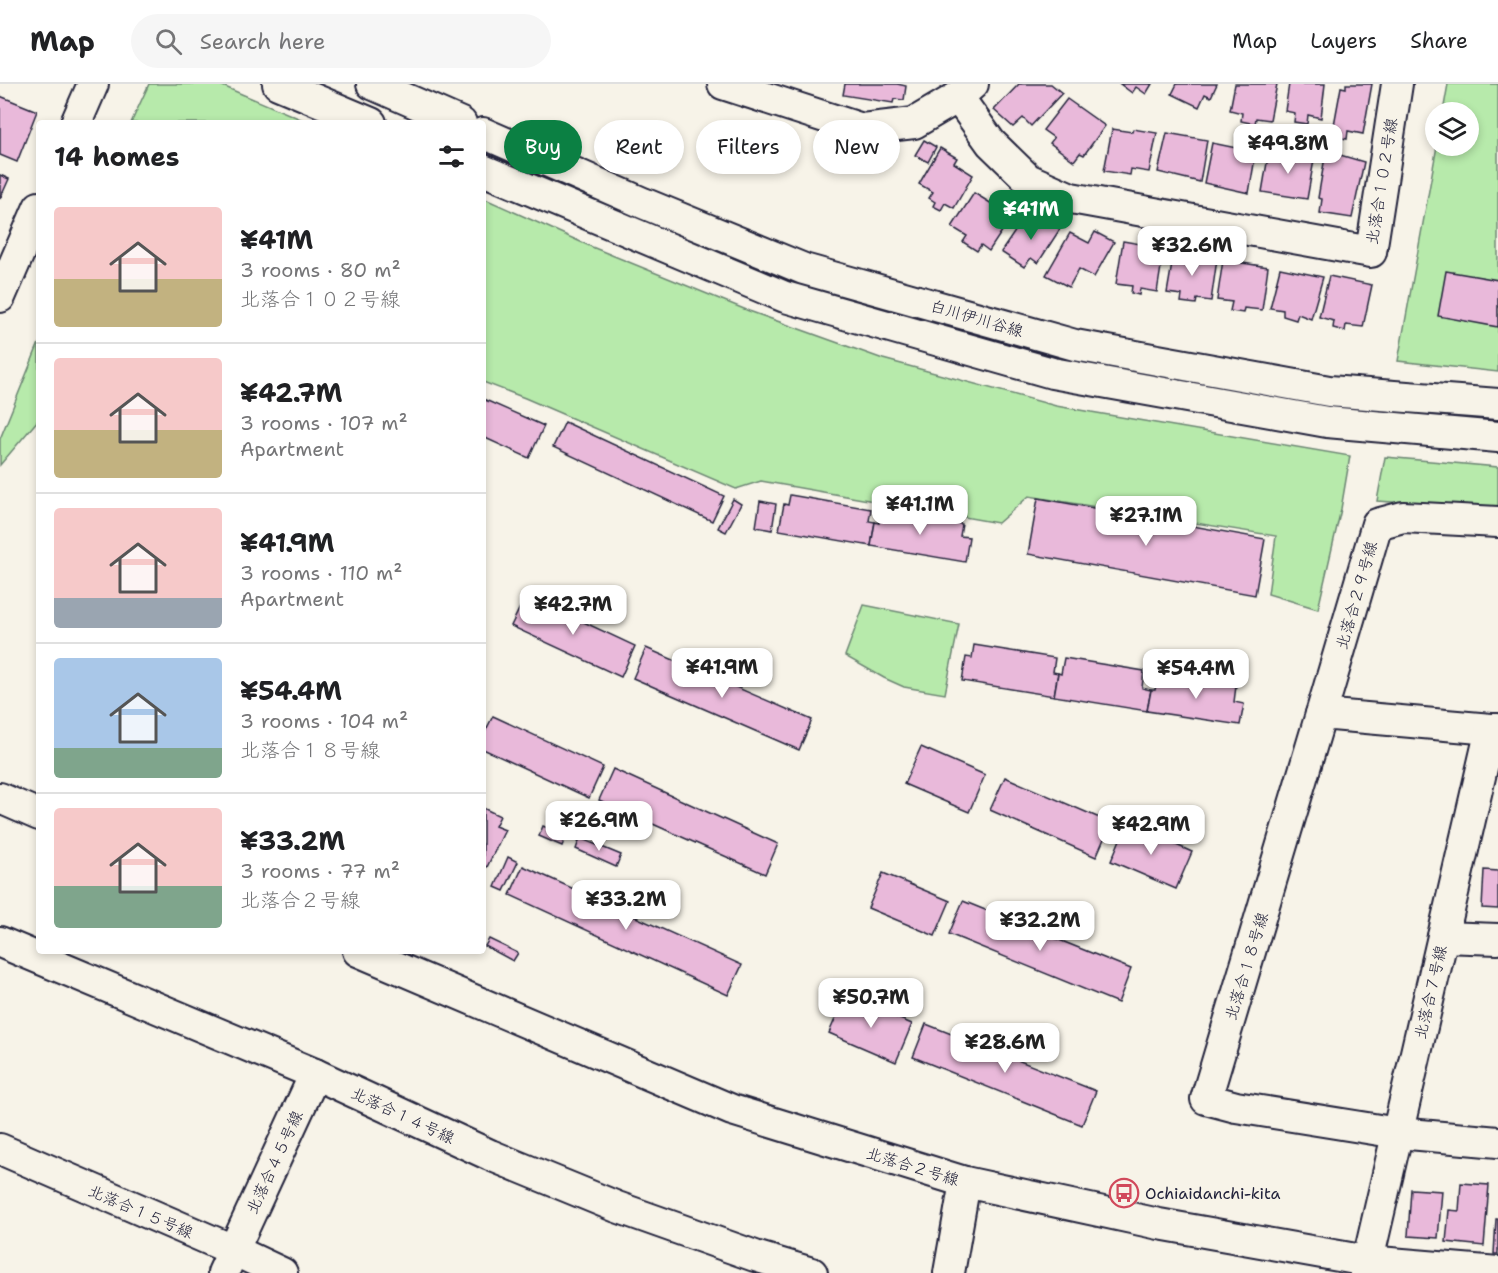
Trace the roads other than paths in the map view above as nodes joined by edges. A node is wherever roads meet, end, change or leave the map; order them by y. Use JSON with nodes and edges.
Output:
{"nodes":[{"id":1,"x":93,"y":84,"type":"edge"},
{"id":2,"x":278,"y":84,"type":"edge"},
{"id":3,"x":372,"y":84,"type":"edge"},
{"id":4,"x":723,"y":84,"type":"edge"},
{"id":5,"x":1397,"y":84,"type":"edge"},
{"id":6,"x":966,"y":91,"type":"edge"},
{"id":7,"x":77,"y":120,"type":"edge"},
{"id":8,"x":364,"y":120,"type":"edge"},
{"id":9,"x":454,"y":120,"type":"edge"},
{"id":10,"x":486,"y":134,"type":"edge"},
{"id":11,"x":486,"y":171,"type":"edge"},
{"id":12,"x":36,"y":214,"type":"edge"},
{"id":13,"x":0,"y":297,"type":"edge"},
{"id":14,"x":1498,"y":404,"type":"edge"},
{"id":15,"x":1498,"y":437,"type":"edge"},
{"id":16,"x":1498,"y":522,"type":"edge"},
{"id":17,"x":1321,"y":714,"type":"junction"},
{"id":18,"x":1495,"y":729,"type":"edge"},
{"id":19,"x":0,"y":798,"type":"edge"},
{"id":20,"x":36,"y":813,"type":"edge"},
{"id":21,"x":1443,"y":937,"type":"junction"},
{"id":22,"x":1498,"y":939,"type":"edge"},
{"id":23,"x":0,"y":942,"type":"edge"},
{"id":24,"x":365,"y":954,"type":"edge"},
{"id":25,"x":315,"y":1074,"type":"junction"},
{"id":26,"x":1398,"y":1133,"type":"junction"},
{"id":27,"x":1498,"y":1142,"type":"edge"},
{"id":28,"x":0,"y":1149,"type":"edge"},
{"id":29,"x":965,"y":1182,"type":"junction"},
{"id":30,"x":228,"y":1262,"type":"edge"},
{"id":31,"x":1366,"y":1267,"type":"edge"},
{"id":32,"x":1498,"y":1272,"type":"edge"},
{"id":33,"x":282,"y":1273,"type":"edge"},
{"id":34,"x":812,"y":1273,"type":"edge"},
{"id":35,"x":949,"y":1273,"type":"edge"}],
"edges":[{"from":1,"to":7,"type":"street"},
{"from":2,"to":8,"type":"street"},
{"from":3,"to":9,"type":"street"},
{"from":4,"to":6,"type":"street"},
{"from":5,"to":6,"type":"street","name":"北落合１０２号線"},
{"from":10,"to":14,"type":"street","name":"白川伊川谷線"},
{"from":11,"to":15,"type":"street","name":"白川伊川谷線"},
{"from":12,"to":13,"type":"street"},
{"from":16,"to":17,"type":"street","name":"北落合２９号線"},
{"from":17,"to":18,"type":"street"},
{"from":17,"to":26,"type":"street","name":"北落合１８号線"},
{"from":18,"to":21,"type":"street","name":"北落合７号線"},
{"from":19,"to":20,"type":"street"},
{"from":21,"to":22,"type":"street"},
{"from":21,"to":26,"type":"street","name":"北落合７号線"},
{"from":23,"to":25,"type":"street","name":"北落合１４号線"},
{"from":24,"to":29,"type":"street","name":"北落合２号線"},
{"from":25,"to":30,"type":"street","name":"北落合４５号線"},
{"from":25,"to":34,"type":"street","name":"北落合１４号線"},
{"from":26,"to":27,"type":"street","name":"北落合１８号線"},
{"from":26,"to":31,"type":"street","name":"北落合７号線"},
{"from":28,"to":30,"type":"street","name":"北落合１５号線"},
{"from":29,"to":31,"type":"street","name":"北落合２号線"},
{"from":29,"to":35,"type":"street"},
{"from":30,"to":33,"type":"street","name":"北落合１５号線"},
{"from":31,"to":32,"type":"street","name":"北落合２号線"}]}
